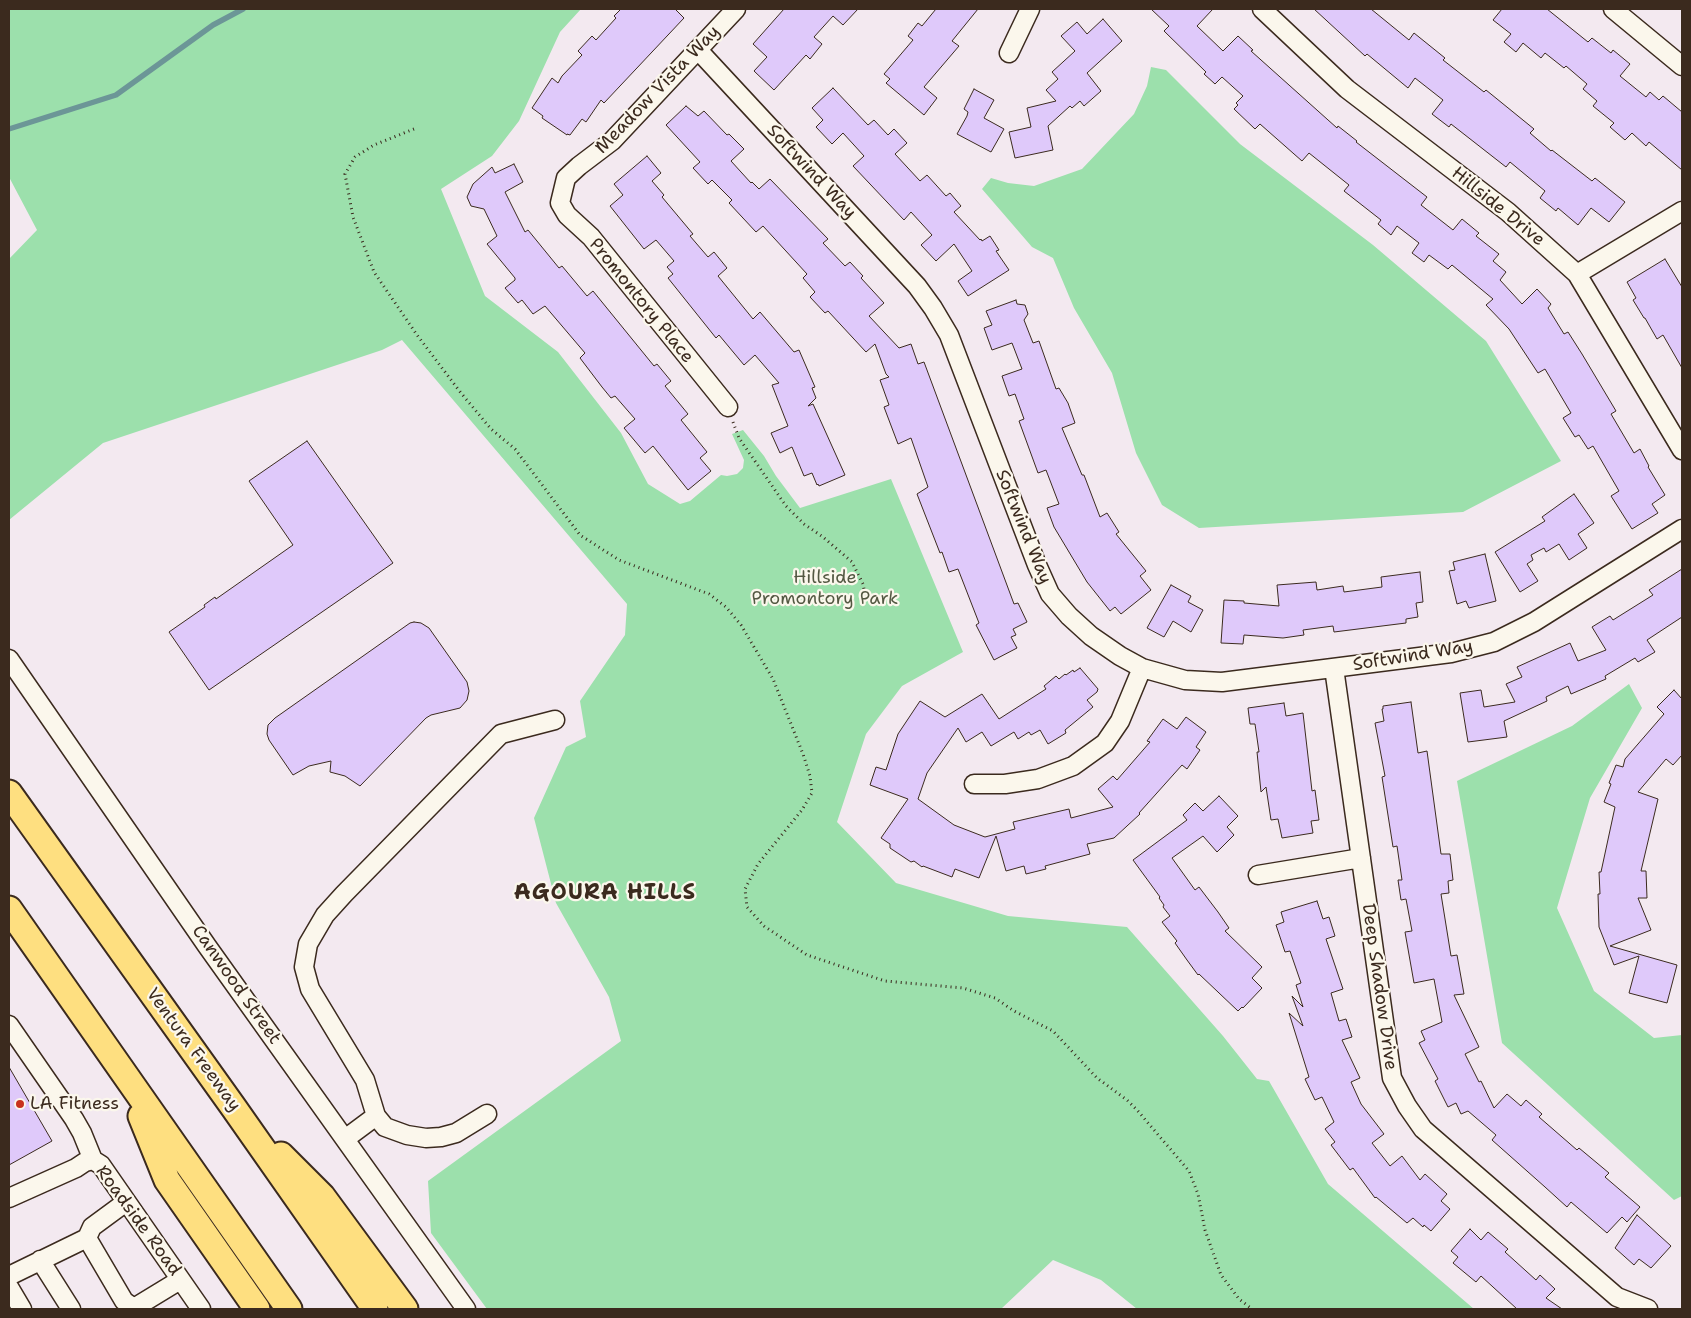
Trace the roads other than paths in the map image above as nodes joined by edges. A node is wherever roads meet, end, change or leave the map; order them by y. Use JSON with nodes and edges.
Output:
{"nodes":[{"id":1,"x":736,"y":9,"type":"edge"},
{"id":2,"x":1030,"y":9,"type":"edge"},
{"id":3,"x":1262,"y":9,"type":"edge"},
{"id":4,"x":1613,"y":9,"type":"edge"},
{"id":5,"x":698,"y":50,"type":"junction"},
{"id":6,"x":1009,"y":53,"type":"dead end"},
{"id":7,"x":1682,"y":66,"type":"edge"},
{"id":8,"x":562,"y":193,"type":"joint"},
{"id":9,"x":1682,"y":211,"type":"edge"},
{"id":10,"x":1576,"y":274,"type":"junction"},
{"id":11,"x":728,"y":408,"type":"road end"},
{"id":12,"x":1682,"y":450,"type":"edge"},
{"id":13,"x":1682,"y":530,"type":"edge"},
{"id":14,"x":9,"y":659,"type":"edge"},
{"id":15,"x":1142,"y":668,"type":"junction"},
{"id":16,"x":1334,"y":668,"type":"junction"},
{"id":17,"x":555,"y":720,"type":"dead end"},
{"id":18,"x":974,"y":784,"type":"dead end"},
{"id":19,"x":9,"y":793,"type":"edge"},
{"id":20,"x":1361,"y":858,"type":"junction"},
{"id":21,"x":1258,"y":875,"type":"dead end"},
{"id":22,"x":9,"y":909,"type":"edge"},
{"id":23,"x":9,"y":1025,"type":"edge"},
{"id":24,"x":124,"y":1074,"type":"junction"},
{"id":25,"x":234,"y":1108,"type":"junction"},
{"id":26,"x":487,"y":1114,"type":"dead end"},
{"id":27,"x":376,"y":1116,"type":"junction"},
{"id":28,"x":345,"y":1139,"type":"junction"},
{"id":29,"x":93,"y":1160,"type":"junction"},
{"id":30,"x":9,"y":1198,"type":"edge"},
{"id":31,"x":126,"y":1202,"type":"junction"},
{"id":32,"x":88,"y":1238,"type":"junction"},
{"id":33,"x":40,"y":1260,"type":"junction"},
{"id":34,"x":9,"y":1276,"type":"edge"},
{"id":35,"x":180,"y":1280,"type":"junction"},
{"id":36,"x":9,"y":1287,"type":"edge"},
{"id":37,"x":132,"y":1308,"type":"edge"},
{"id":38,"x":22,"y":1309,"type":"edge"},
{"id":39,"x":71,"y":1309,"type":"edge"},
{"id":40,"x":201,"y":1309,"type":"edge"},
{"id":41,"x":257,"y":1309,"type":"edge"},
{"id":42,"x":289,"y":1309,"type":"edge"},
{"id":43,"x":375,"y":1309,"type":"edge"},
{"id":44,"x":405,"y":1309,"type":"edge"},
{"id":45,"x":466,"y":1309,"type":"edge"},
{"id":46,"x":1648,"y":1309,"type":"edge"}],
"edges":[{"from":1,"to":5,"type":"street","name":"Meadow Vista Way"},
{"from":2,"to":6,"type":"street"},
{"from":3,"to":10,"type":"street","name":"Hillside Drive"},
{"from":4,"to":7,"type":"street"},
{"from":5,"to":8,"type":"street","name":"Meadow Vista Way"},
{"from":5,"to":15,"type":"street","name":"Softwind Way"},
{"from":8,"to":11,"type":"street","name":"Promontory Place"},
{"from":9,"to":10,"type":"street"},
{"from":10,"to":12,"type":"street","name":"Hillside Drive"},
{"from":13,"to":16,"type":"street","name":"Softwind Way"},
{"from":14,"to":28,"type":"street","name":"Canwood Street"},
{"from":15,"to":16,"type":"street","name":"Softwind Way"},
{"from":15,"to":18,"type":"street"},
{"from":16,"to":20,"type":"street","name":"Deep Shadow Drive"},
{"from":17,"to":27,"type":"street"},
{"from":19,"to":25,"type":"highway","name":"Ventura Freeway"},
{"from":20,"to":21,"type":"street"},
{"from":20,"to":46,"type":"street","name":"Deep Shadow Drive"},
{"from":22,"to":24,"type":"highway"},
{"from":23,"to":29,"type":"street"},
{"from":24,"to":41,"type":"highway"},
{"from":24,"to":42,"type":"highway"},
{"from":25,"to":43,"type":"highway","name":"Ventura Freeway"},
{"from":25,"to":44,"type":"highway"},
{"from":26,"to":27,"type":"street"},
{"from":27,"to":28,"type":"street"},
{"from":28,"to":45,"type":"street","name":"Canwood Street"},
{"from":29,"to":30,"type":"street","name":"Roadside Road"},
{"from":29,"to":31,"type":"street","name":"Roadside Road"},
{"from":31,"to":32,"type":"street"},
{"from":31,"to":35,"type":"street","name":"Roadside Road"},
{"from":32,"to":33,"type":"street"},
{"from":32,"to":37,"type":"street"},
{"from":33,"to":34,"type":"street"},
{"from":33,"to":39,"type":"street"},
{"from":35,"to":37,"type":"street"},
{"from":35,"to":40,"type":"street","name":"Roadside Road"},
{"from":36,"to":38,"type":"street"}]}
